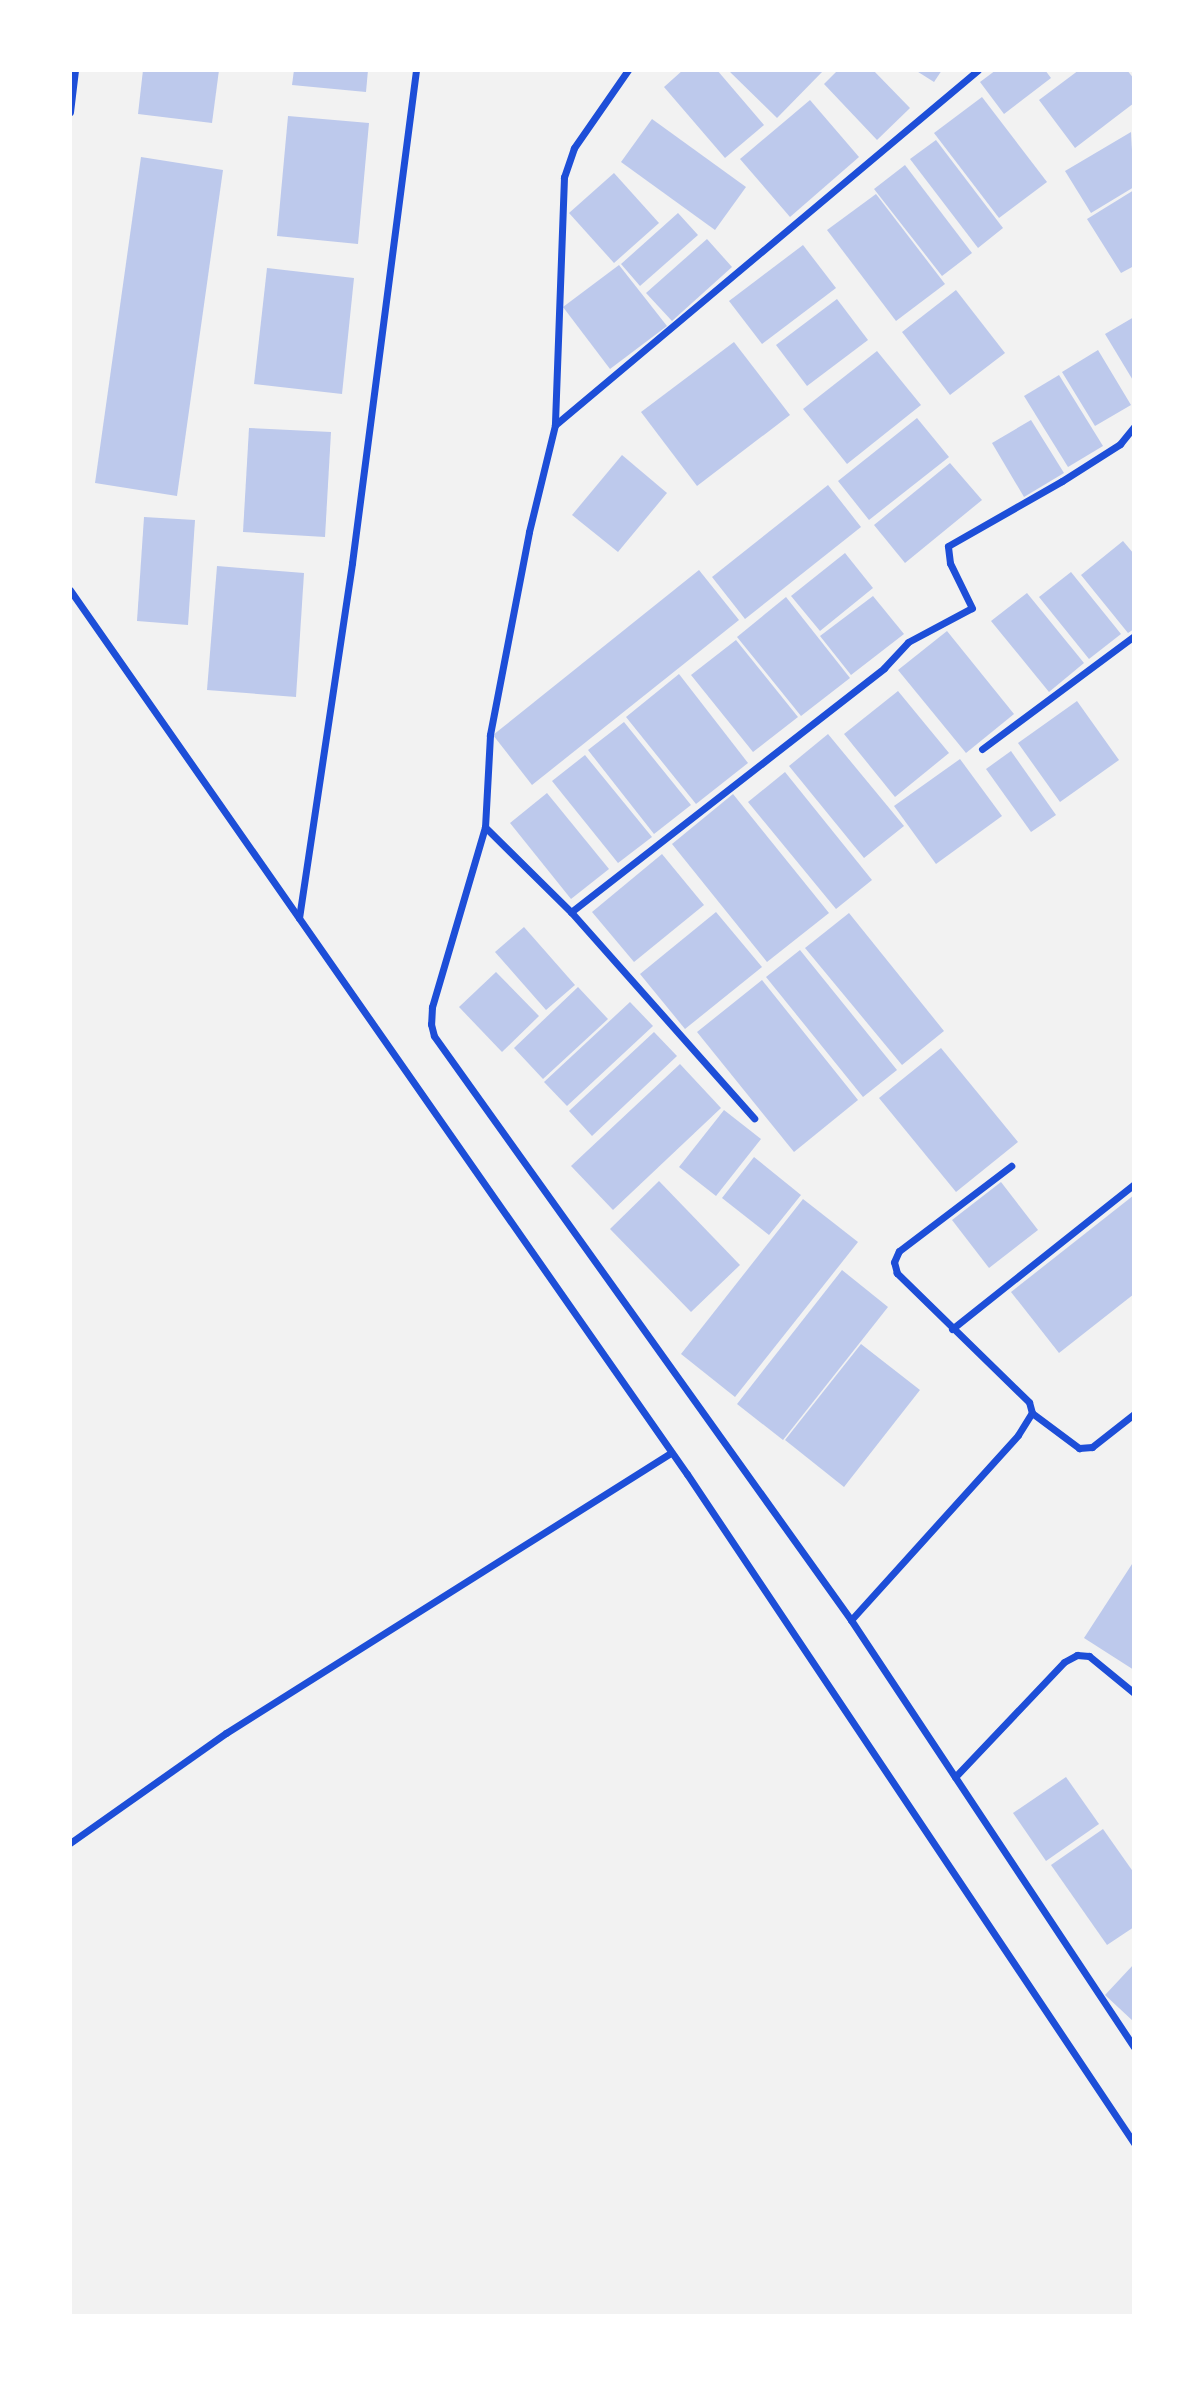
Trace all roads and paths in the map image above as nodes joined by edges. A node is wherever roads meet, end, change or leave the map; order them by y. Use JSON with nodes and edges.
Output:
{"nodes":[{"id":1,"x":75,"y":70,"type":"edge"},
{"id":2,"x":416,"y":70,"type":"edge"},
{"id":3,"x":628,"y":70,"type":"edge"},
{"id":4,"x":978,"y":70,"type":"edge"},
{"id":5,"x":70,"y":112,"type":"edge"},
{"id":6,"x":555,"y":425,"type":"junction"},
{"id":7,"x":1134,"y":427,"type":"edge"},
{"id":8,"x":70,"y":590,"type":"edge"},
{"id":9,"x":1134,"y":636,"type":"edge"},
{"id":10,"x":982,"y":749,"type":"dead end"},
{"id":11,"x":485,"y":827,"type":"junction"},
{"id":12,"x":571,"y":912,"type":"junction"},
{"id":13,"x":299,"y":918,"type":"junction"},
{"id":14,"x":754,"y":1118,"type":"dead end"},
{"id":15,"x":1011,"y":1166,"type":"dead end"},
{"id":16,"x":1134,"y":1184,"type":"edge"},
{"id":17,"x":952,"y":1329,"type":"junction"},
{"id":18,"x":1032,"y":1413,"type":"junction"},
{"id":19,"x":1134,"y":1414,"type":"edge"},
{"id":20,"x":669,"y":1454,"type":"junction"},
{"id":21,"x":851,"y":1620,"type":"junction"},
{"id":22,"x":1134,"y":1693,"type":"edge"},
{"id":23,"x":955,"y":1777,"type":"junction"},
{"id":24,"x":70,"y":1843,"type":"edge"},
{"id":25,"x":1134,"y":2047,"type":"edge"},
{"id":26,"x":1134,"y":2143,"type":"edge"}],
"edges":[{"from":1,"to":5,"type":"street"},
{"from":2,"to":13,"type":"street"},
{"from":3,"to":6,"type":"street"},
{"from":4,"to":6,"type":"street"},
{"from":6,"to":11,"type":"street"},
{"from":7,"to":12,"type":"street"},
{"from":8,"to":13,"type":"street"},
{"from":9,"to":10,"type":"street"},
{"from":11,"to":12,"type":"street"},
{"from":11,"to":21,"type":"street"},
{"from":12,"to":14,"type":"street"},
{"from":13,"to":20,"type":"street"},
{"from":15,"to":17,"type":"street"},
{"from":16,"to":17,"type":"street"},
{"from":17,"to":18,"type":"street"},
{"from":18,"to":19,"type":"street"},
{"from":18,"to":21,"type":"street"},
{"from":20,"to":24,"type":"street"},
{"from":20,"to":26,"type":"street"},
{"from":21,"to":23,"type":"street"},
{"from":22,"to":23,"type":"street"},
{"from":23,"to":25,"type":"street"}]}
